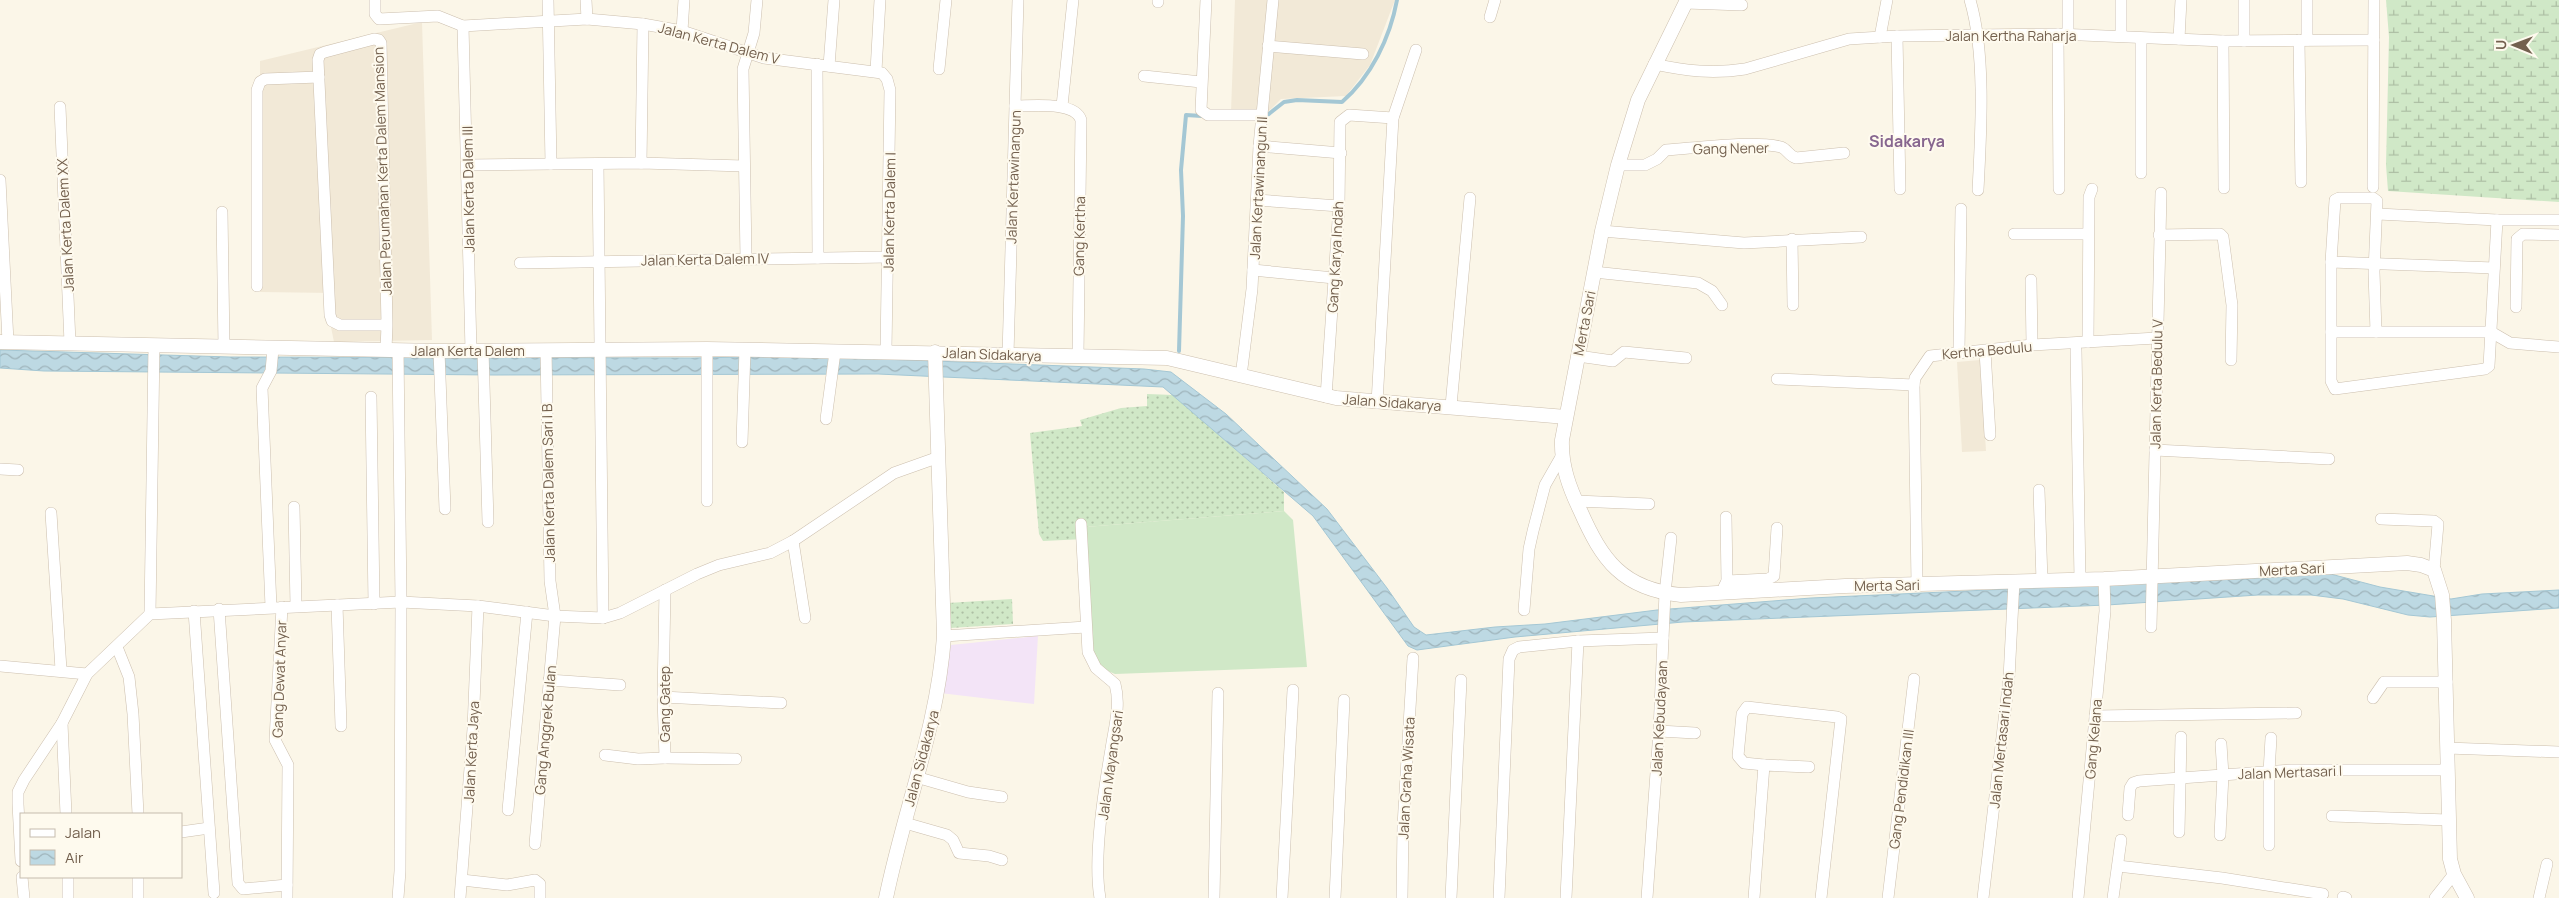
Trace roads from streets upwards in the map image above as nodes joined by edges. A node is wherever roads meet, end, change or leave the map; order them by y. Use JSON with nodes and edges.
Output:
{"nodes":[{"id":1,"x":374,"y":0,"type":"edge"},
{"id":2,"x":548,"y":0,"type":"edge"},
{"id":3,"x":586,"y":0,"type":"edge"},
{"id":4,"x":684,"y":0,"type":"edge"},
{"id":5,"x":757,"y":0,"type":"edge"},
{"id":6,"x":834,"y":0,"type":"edge"},
{"id":7,"x":880,"y":0,"type":"edge"},
{"id":8,"x":946,"y":0,"type":"edge"},
{"id":9,"x":1018,"y":0,"type":"edge"},
{"id":10,"x":1073,"y":0,"type":"edge"},
{"id":11,"x":1206,"y":0,"type":"edge"},
{"id":12,"x":1273,"y":0,"type":"edge"},
{"id":13,"x":1495,"y":0,"type":"edge"},
{"id":14,"x":1887,"y":0,"type":"edge"},
{"id":15,"x":1970,"y":0,"type":"edge"},
{"id":16,"x":2068,"y":0,"type":"edge"},
{"id":17,"x":2121,"y":0,"type":"edge"},
{"id":18,"x":2181,"y":0,"type":"edge"},
{"id":19,"x":2244,"y":0,"type":"edge"},
{"id":20,"x":2307,"y":0,"type":"edge"},
{"id":21,"x":2374,"y":0,"type":"edge"},
{"id":22,"x":1686,"y":1,"type":"edge"},
{"id":23,"x":1742,"y":4,"type":"dead end"},
{"id":24,"x":1490,"y":17,"type":"dead end"},
{"id":25,"x":586,"y":19,"type":"junction"},
{"id":26,"x":550,"y":22,"type":"junction"},
{"id":27,"x":643,"y":24,"type":"junction"},
{"id":28,"x":463,"y":26,"type":"junction"},
{"id":29,"x":682,"y":32,"type":"junction"},
{"id":30,"x":1978,"y":35,"type":"junction"},
{"id":31,"x":2063,"y":35,"type":"junction"},
{"id":32,"x":1897,"y":36,"type":"junction"},
{"id":33,"x":2121,"y":36,"type":"junction"},
{"id":34,"x":1880,"y":37,"type":"junction"},
{"id":35,"x":2141,"y":38,"type":"junction"},
{"id":36,"x":2179,"y":39,"type":"junction"},
{"id":37,"x":2303,"y":40,"type":"junction"},
{"id":38,"x":2374,"y":40,"type":"junction"},
{"id":39,"x":2223,"y":41,"type":"junction"},
{"id":40,"x":2244,"y":41,"type":"junction"},
{"id":41,"x":1268,"y":46,"type":"junction"},
{"id":42,"x":1416,"y":50,"type":"dead end"},
{"id":43,"x":748,"y":52,"type":"junction"},
{"id":44,"x":1363,"y":54,"type":"dead end"},
{"id":45,"x":817,"y":64,"type":"junction"},
{"id":46,"x":1654,"y":64,"type":"junction"},
{"id":47,"x":829,"y":66,"type":"junction"},
{"id":48,"x":939,"y":69,"type":"dead end"},
{"id":49,"x":880,"y":73,"type":"junction"},
{"id":50,"x":1144,"y":76,"type":"dead end"},
{"id":51,"x":319,"y":77,"type":"junction"},
{"id":52,"x":1201,"y":82,"type":"junction"},
{"id":53,"x":1015,"y":106,"type":"junction"},
{"id":54,"x":1062,"y":106,"type":"junction"},
{"id":55,"x":60,"y":107,"type":"dead end"},
{"id":56,"x":1262,"y":115,"type":"junction"},
{"id":57,"x":1393,"y":118,"type":"junction"},
{"id":58,"x":1259,"y":146,"type":"junction"},
{"id":59,"x":1844,"y":153,"type":"dead end"},
{"id":60,"x":1340,"y":154,"type":"junction"},
{"id":61,"x":640,"y":163,"type":"junction"},
{"id":62,"x":551,"y":164,"type":"junction"},
{"id":63,"x":598,"y":164,"type":"junction"},
{"id":64,"x":468,"y":165,"type":"junction"},
{"id":65,"x":1618,"y":165,"type":"junction"},
{"id":66,"x":744,"y":166,"type":"junction"},
{"id":67,"x":2141,"y":173,"type":"dead end"},
{"id":68,"x":0,"y":180,"type":"edge"},
{"id":69,"x":2300,"y":182,"type":"dead end"},
{"id":70,"x":2374,"y":187,"type":"dead end"},
{"id":71,"x":2224,"y":188,"type":"dead end"},
{"id":72,"x":1900,"y":189,"type":"dead end"},
{"id":73,"x":2059,"y":189,"type":"dead end"},
{"id":74,"x":2092,"y":189,"type":"dead end"},
{"id":75,"x":1978,"y":190,"type":"dead end"},
{"id":76,"x":2161,"y":193,"type":"dead end"},
{"id":77,"x":1470,"y":198,"type":"dead end"},
{"id":78,"x":1257,"y":200,"type":"junction"},
{"id":79,"x":1339,"y":206,"type":"junction"},
{"id":80,"x":1961,"y":209,"type":"dead end"},
{"id":81,"x":222,"y":212,"type":"dead end"},
{"id":82,"x":2378,"y":214,"type":"junction"},
{"id":83,"x":2497,"y":220,"type":"junction"},
{"id":84,"x":2559,"y":220,"type":"edge"},
{"id":85,"x":1602,"y":232,"type":"junction"},
{"id":86,"x":2014,"y":234,"type":"dead end"},
{"id":87,"x":2088,"y":234,"type":"junction"},
{"id":88,"x":2159,"y":235,"type":"junction"},
{"id":89,"x":2559,"y":235,"type":"edge"},
{"id":90,"x":1861,"y":237,"type":"dead end"},
{"id":91,"x":1792,"y":239,"type":"junction"},
{"id":92,"x":889,"y":257,"type":"junction"},
{"id":93,"x":746,"y":258,"type":"junction"},
{"id":94,"x":818,"y":258,"type":"junction"},
{"id":95,"x":2331,"y":262,"type":"junction"},
{"id":96,"x":2376,"y":262,"type":"junction"},
{"id":97,"x":520,"y":263,"type":"dead end"},
{"id":98,"x":600,"y":264,"type":"junction"},
{"id":99,"x":2494,"y":268,"type":"junction"},
{"id":100,"x":1253,"y":270,"type":"junction"},
{"id":101,"x":1594,"y":272,"type":"junction"},
{"id":102,"x":1334,"y":278,"type":"junction"},
{"id":103,"x":2031,"y":280,"type":"dead end"},
{"id":104,"x":257,"y":286,"type":"dead end"},
{"id":105,"x":1722,"y":305,"type":"dead end"},
{"id":106,"x":1793,"y":305,"type":"dead end"},
{"id":107,"x":2516,"y":307,"type":"dead end"},
{"id":108,"x":387,"y":325,"type":"junction"},
{"id":109,"x":2331,"y":332,"type":"junction"},
{"id":110,"x":2376,"y":332,"type":"junction"},
{"id":111,"x":2491,"y":332,"type":"junction"},
{"id":112,"x":2157,"y":338,"type":"junction"},
{"id":113,"x":4,"y":342,"type":"edge"},
{"id":114,"x":2088,"y":342,"type":"junction"},
{"id":115,"x":70,"y":343,"type":"junction"},
{"id":116,"x":2032,"y":346,"type":"junction"},
{"id":117,"x":224,"y":347,"type":"junction"},
{"id":118,"x":2559,"y":347,"type":"edge"},
{"id":119,"x":154,"y":350,"type":"junction"},
{"id":120,"x":2076,"y":350,"type":"dead end"},
{"id":121,"x":394,"y":351,"type":"junction"},
{"id":122,"x":886,"y":351,"type":"junction"},
{"id":123,"x":1985,"y":351,"type":"junction"},
{"id":124,"x":272,"y":352,"type":"junction"},
{"id":125,"x":479,"y":352,"type":"junction"},
{"id":126,"x":601,"y":352,"type":"junction"},
{"id":127,"x":707,"y":352,"type":"junction"},
{"id":128,"x":744,"y":352,"type":"junction"},
{"id":129,"x":1959,"y":352,"type":"junction"},
{"id":130,"x":439,"y":353,"type":"junction"},
{"id":131,"x":546,"y":353,"type":"junction"},
{"id":132,"x":835,"y":354,"type":"junction"},
{"id":133,"x":935,"y":355,"type":"junction"},
{"id":134,"x":1008,"y":355,"type":"junction"},
{"id":135,"x":1078,"y":356,"type":"junction"},
{"id":136,"x":1578,"y":356,"type":"junction"},
{"id":137,"x":1686,"y":358,"type":"dead end"},
{"id":138,"x":2231,"y":360,"type":"dead end"},
{"id":139,"x":1241,"y":376,"type":"junction"},
{"id":140,"x":1777,"y":379,"type":"dead end"},
{"id":141,"x":1914,"y":385,"type":"junction"},
{"id":142,"x":371,"y":396,"type":"dead end"},
{"id":143,"x":1326,"y":397,"type":"junction"},
{"id":144,"x":1377,"y":403,"type":"junction"},
{"id":145,"x":1451,"y":406,"type":"junction"},
{"id":146,"x":1566,"y":417,"type":"junction"},
{"id":147,"x":826,"y":420,"type":"dead end"},
{"id":148,"x":1990,"y":435,"type":"dead end"},
{"id":149,"x":742,"y":442,"type":"dead end"},
{"id":150,"x":2155,"y":450,"type":"junction"},
{"id":151,"x":939,"y":457,"type":"junction"},
{"id":152,"x":1561,"y":457,"type":"junction"},
{"id":153,"x":2329,"y":459,"type":"dead end"},
{"id":154,"x":0,"y":470,"type":"edge"},
{"id":155,"x":18,"y":470,"type":"dead end"},
{"id":156,"x":2039,"y":490,"type":"dead end"},
{"id":157,"x":1576,"y":501,"type":"junction"},
{"id":158,"x":707,"y":502,"type":"dead end"},
{"id":159,"x":1649,"y":504,"type":"dead end"},
{"id":160,"x":294,"y":507,"type":"dead end"},
{"id":161,"x":445,"y":510,"type":"dead end"},
{"id":162,"x":51,"y":513,"type":"dead end"},
{"id":163,"x":1726,"y":517,"type":"dead end"},
{"id":164,"x":2381,"y":520,"type":"dead end"},
{"id":165,"x":488,"y":522,"type":"dead end"},
{"id":166,"x":1081,"y":524,"type":"dead end"},
{"id":167,"x":1777,"y":528,"type":"dead end"},
{"id":168,"x":1671,"y":538,"type":"dead end"},
{"id":169,"x":794,"y":541,"type":"junction"},
{"id":170,"x":2434,"y":570,"type":"junction"},
{"id":171,"x":2152,"y":578,"type":"junction"},
{"id":172,"x":2080,"y":580,"type":"junction"},
{"id":173,"x":2042,"y":581,"type":"junction"},
{"id":174,"x":2104,"y":581,"type":"junction"},
{"id":175,"x":1917,"y":584,"type":"junction"},
{"id":176,"x":2014,"y":584,"type":"junction"},
{"id":177,"x":1724,"y":587,"type":"junction"},
{"id":178,"x":665,"y":590,"type":"junction"},
{"id":179,"x":1665,"y":600,"type":"junction"},
{"id":180,"x":401,"y":602,"type":"junction"},
{"id":181,"x":374,"y":604,"type":"junction"},
{"id":182,"x":337,"y":605,"type":"junction"},
{"id":183,"x":296,"y":606,"type":"junction"},
{"id":184,"x":478,"y":606,"type":"junction"},
{"id":185,"x":276,"y":607,"type":"junction"},
{"id":186,"x":219,"y":609,"type":"junction"},
{"id":187,"x":1524,"y":610,"type":"dead end"},
{"id":188,"x":194,"y":611,"type":"junction"},
{"id":189,"x":527,"y":612,"type":"junction"},
{"id":190,"x":150,"y":614,"type":"junction"},
{"id":191,"x":555,"y":616,"type":"junction"},
{"id":192,"x":603,"y":618,"type":"junction"},
{"id":193,"x":805,"y":618,"type":"dead end"},
{"id":194,"x":1086,"y":626,"type":"junction"},
{"id":195,"x":2151,"y":627,"type":"dead end"},
{"id":196,"x":1664,"y":634,"type":"junction"},
{"id":197,"x":944,"y":636,"type":"junction"},
{"id":198,"x":1578,"y":641,"type":"junction"},
{"id":199,"x":117,"y":647,"type":"junction"},
{"id":200,"x":1413,"y":658,"type":"dead end"},
{"id":201,"x":0,"y":666,"type":"edge"},
{"id":202,"x":61,"y":670,"type":"junction"},
{"id":203,"x":87,"y":674,"type":"junction"},
{"id":204,"x":1914,"y":679,"type":"dead end"},
{"id":205,"x":549,"y":680,"type":"junction"},
{"id":206,"x":1461,"y":680,"type":"dead end"},
{"id":207,"x":2447,"y":682,"type":"junction"},
{"id":208,"x":620,"y":685,"type":"dead end"},
{"id":209,"x":1293,"y":690,"type":"dead end"},
{"id":210,"x":1218,"y":693,"type":"dead end"},
{"id":211,"x":663,"y":697,"type":"junction"},
{"id":212,"x":2373,"y":698,"type":"dead end"},
{"id":213,"x":1344,"y":700,"type":"dead end"},
{"id":214,"x":781,"y":703,"type":"dead end"},
{"id":215,"x":2296,"y":713,"type":"dead end"},
{"id":216,"x":2095,"y":716,"type":"junction"},
{"id":217,"x":62,"y":723,"type":"junction"},
{"id":218,"x":341,"y":726,"type":"dead end"},
{"id":219,"x":1659,"y":731,"type":"junction"},
{"id":220,"x":1695,"y":733,"type":"dead end"},
{"id":221,"x":2181,"y":737,"type":"dead end"},
{"id":222,"x":2271,"y":738,"type":"dead end"},
{"id":223,"x":2221,"y":744,"type":"dead end"},
{"id":224,"x":2446,"y":748,"type":"junction"},
{"id":225,"x":2559,"y":752,"type":"edge"},
{"id":226,"x":605,"y":756,"type":"dead end"},
{"id":227,"x":665,"y":758,"type":"junction"},
{"id":228,"x":736,"y":759,"type":"dead end"},
{"id":229,"x":1764,"y":765,"type":"junction"},
{"id":230,"x":1808,"y":767,"type":"dead end"},
{"id":231,"x":2447,"y":770,"type":"junction"},
{"id":232,"x":2268,"y":772,"type":"junction"},
{"id":233,"x":2223,"y":775,"type":"junction"},
{"id":234,"x":916,"y":777,"type":"junction"},
{"id":235,"x":2179,"y":778,"type":"junction"},
{"id":236,"x":1002,"y":797,"type":"dead end"},
{"id":237,"x":508,"y":810,"type":"dead end"},
{"id":238,"x":66,"y":813,"type":"edge"},
{"id":239,"x":138,"y":813,"type":"edge"},
{"id":240,"x":2128,"y":815,"type":"dead end"},
{"id":241,"x":2332,"y":816,"type":"dead end"},
{"id":242,"x":2448,"y":820,"type":"junction"},
{"id":243,"x":905,"y":823,"type":"junction"},
{"id":244,"x":209,"y":828,"type":"junction"},
{"id":245,"x":182,"y":832,"type":"edge"},
{"id":246,"x":2179,"y":832,"type":"dead end"},
{"id":247,"x":2220,"y":835,"type":"dead end"},
{"id":248,"x":20,"y":838,"type":"edge"},
{"id":249,"x":2121,"y":840,"type":"dead end"},
{"id":250,"x":534,"y":844,"type":"dead end"},
{"id":251,"x":2269,"y":844,"type":"dead end"},
{"id":252,"x":1002,"y":860,"type":"dead end"},
{"id":253,"x":2547,"y":864,"type":"dead end"},
{"id":254,"x":2118,"y":866,"type":"junction"},
{"id":255,"x":2454,"y":874,"type":"junction"},
{"id":256,"x":22,"y":878,"type":"edge"},
{"id":257,"x":68,"y":878,"type":"edge"},
{"id":258,"x":138,"y":878,"type":"edge"},
{"id":259,"x":462,"y":880,"type":"junction"},
{"id":260,"x":287,"y":885,"type":"junction"},
{"id":261,"x":214,"y":893,"type":"dead end"},
{"id":262,"x":2323,"y":894,"type":"dead end"},
{"id":263,"x":2465,"y":897,"type":"edge"},
{"id":264,"x":24,"y":898,"type":"edge"},
{"id":265,"x":68,"y":898,"type":"edge"},
{"id":266,"x":138,"y":898,"type":"edge"},
{"id":267,"x":287,"y":898,"type":"edge"},
{"id":268,"x":398,"y":898,"type":"edge"},
{"id":269,"x":460,"y":898,"type":"edge"},
{"id":270,"x":540,"y":898,"type":"edge"},
{"id":271,"x":886,"y":898,"type":"edge"},
{"id":272,"x":1100,"y":898,"type":"edge"},
{"id":273,"x":1214,"y":898,"type":"edge"},
{"id":274,"x":1282,"y":898,"type":"edge"},
{"id":275,"x":1336,"y":898,"type":"edge"},
{"id":276,"x":1402,"y":898,"type":"edge"},
{"id":277,"x":1451,"y":898,"type":"edge"},
{"id":278,"x":1499,"y":898,"type":"edge"},
{"id":279,"x":1566,"y":898,"type":"edge"},
{"id":280,"x":1647,"y":898,"type":"edge"},
{"id":281,"x":1754,"y":898,"type":"edge"},
{"id":282,"x":1821,"y":898,"type":"edge"},
{"id":283,"x":1888,"y":898,"type":"edge"},
{"id":284,"x":1983,"y":898,"type":"edge"},
{"id":285,"x":2078,"y":898,"type":"edge"},
{"id":286,"x":2113,"y":898,"type":"edge"},
{"id":287,"x":2436,"y":898,"type":"edge"},
{"id":288,"x":2538,"y":898,"type":"edge"}],
"edges":[{"from":1,"to":28,"type":"street","name":"Jalan Kerta Dalem V"},
{"from":2,"to":26,"type":"street"},
{"from":3,"to":25,"type":"street"},
{"from":4,"to":29,"type":"street"},
{"from":5,"to":43,"type":"street"},
{"from":6,"to":47,"type":"street"},
{"from":7,"to":49,"type":"street","name":"Jalan Kerta Dalem I"},
{"from":8,"to":48,"type":"street"},
{"from":9,"to":53,"type":"street","name":"Jalan Kertawinangun"},
{"from":10,"to":54,"type":"street"},
{"from":11,"to":52,"type":"street"},
{"from":12,"to":41,"type":"street","name":"Jalan Kertawinangun II"},
{"from":13,"to":24,"type":"street"},
{"from":14,"to":34,"type":"street"},
{"from":15,"to":30,"type":"street"},
{"from":16,"to":31,"type":"street"},
{"from":17,"to":33,"type":"street"},
{"from":18,"to":36,"type":"street"},
{"from":19,"to":40,"type":"street"},
{"from":20,"to":37,"type":"street"},
{"from":21,"to":38,"type":"street"},
{"from":22,"to":23,"type":"street"},
{"from":22,"to":46,"type":"street","name":"Merta Sari"},
{"from":25,"to":26,"type":"street","name":"Jalan Kerta Dalem V"},
{"from":25,"to":27,"type":"street","name":"Jalan Kerta Dalem V"},
{"from":26,"to":28,"type":"street","name":"Jalan Kerta Dalem V"},
{"from":26,"to":62,"type":"street"},
{"from":27,"to":29,"type":"street","name":"Jalan Kerta Dalem V"},
{"from":27,"to":61,"type":"street"},
{"from":28,"to":64,"type":"street","name":"Jalan Kerta Dalem III"},
{"from":29,"to":43,"type":"street","name":"Jalan Kerta Dalem V"},
{"from":30,"to":31,"type":"street","name":"Jalan Kertha Raharja"},
{"from":30,"to":32,"type":"street","name":"Jalan Kertha Raharja"},
{"from":30,"to":75,"type":"street"},
{"from":31,"to":33,"type":"street","name":"Jalan Kertha Raharja"},
{"from":31,"to":73,"type":"street"},
{"from":32,"to":34,"type":"street","name":"Jalan Kertha Raharja"},
{"from":32,"to":72,"type":"street"},
{"from":33,"to":35,"type":"street","name":"Jalan Kertha Raharja"},
{"from":34,"to":46,"type":"street","name":"Jalan Kertha Raharja"},
{"from":35,"to":36,"type":"street","name":"Jalan Kertha Raharja"},
{"from":35,"to":67,"type":"street"},
{"from":36,"to":39,"type":"street","name":"Jalan Kertha Raharja"},
{"from":37,"to":38,"type":"street","name":"Jalan Kertha Raharja"},
{"from":37,"to":40,"type":"street","name":"Jalan Kertha Raharja"},
{"from":37,"to":69,"type":"street"},
{"from":38,"to":70,"type":"street"},
{"from":39,"to":40,"type":"street","name":"Jalan Kertha Raharja"},
{"from":39,"to":71,"type":"street"},
{"from":41,"to":44,"type":"street"},
{"from":41,"to":56,"type":"street","name":"Jalan Kertawinangun II"},
{"from":42,"to":57,"type":"street"},
{"from":43,"to":45,"type":"street","name":"Jalan Kerta Dalem V"},
{"from":43,"to":66,"type":"street"},
{"from":45,"to":47,"type":"street","name":"Jalan Kerta Dalem V"},
{"from":45,"to":94,"type":"street"},
{"from":46,"to":65,"type":"street","name":"Merta Sari"},
{"from":47,"to":49,"type":"street","name":"Jalan Kerta Dalem V"},
{"from":49,"to":92,"type":"street","name":"Jalan Kerta Dalem I"},
{"from":50,"to":52,"type":"street"},
{"from":51,"to":104,"type":"street"},
{"from":51,"to":108,"type":"street","name":"Jalan Perumahan Kerta Dalem Mansion"},
{"from":51,"to":108,"type":"street","name":"Jalan Perumahan Kerta Dalem Mansion"},
{"from":52,"to":56,"type":"street"},
{"from":53,"to":54,"type":"street"},
{"from":53,"to":134,"type":"street","name":"Jalan Kertawinangun"},
{"from":54,"to":135,"type":"street","name":"Gang Kertha"},
{"from":55,"to":115,"type":"street","name":"Jalan Kerta Dalem XX"},
{"from":56,"to":58,"type":"street","name":"Jalan Kertawinangun II"},
{"from":57,"to":60,"type":"street","name":"Gang Karya Indah"},
{"from":57,"to":144,"type":"street"},
{"from":58,"to":60,"type":"street"},
{"from":58,"to":78,"type":"street","name":"Jalan Kertawinangun II"},
{"from":59,"to":65,"type":"street","name":"Gang Nener"},
{"from":60,"to":79,"type":"street","name":"Gang Karya Indah"},
{"from":61,"to":63,"type":"street"},
{"from":61,"to":66,"type":"street"},
{"from":62,"to":63,"type":"street"},
{"from":62,"to":64,"type":"street"},
{"from":63,"to":98,"type":"street"},
{"from":64,"to":125,"type":"street","name":"Jalan Kerta Dalem III"},
{"from":65,"to":85,"type":"street","name":"Merta Sari"},
{"from":66,"to":93,"type":"street"},
{"from":68,"to":113,"type":"street"},
{"from":74,"to":87,"type":"street"},
{"from":76,"to":88,"type":"street","name":"Jalan Kerta Bedulu V"},
{"from":77,"to":145,"type":"street"},
{"from":78,"to":79,"type":"street"},
{"from":78,"to":100,"type":"street","name":"Jalan Kertawinangun II"},
{"from":79,"to":102,"type":"street","name":"Gang Karya Indah"},
{"from":80,"to":129,"type":"street"},
{"from":81,"to":117,"type":"street"},
{"from":82,"to":83,"type":"street"},
{"from":82,"to":95,"type":"street"},
{"from":82,"to":96,"type":"street"},
{"from":83,"to":84,"type":"street"},
{"from":83,"to":99,"type":"street"},
{"from":85,"to":91,"type":"street"},
{"from":85,"to":101,"type":"street","name":"Merta Sari"},
{"from":86,"to":87,"type":"street"},
{"from":87,"to":114,"type":"street"},
{"from":88,"to":112,"type":"street","name":"Jalan Kerta Bedulu V"},
{"from":88,"to":138,"type":"street"},
{"from":89,"to":107,"type":"street"},
{"from":90,"to":91,"type":"street"},
{"from":91,"to":106,"type":"street"},
{"from":92,"to":94,"type":"street","name":"Jalan Kerta Dalem IV"},
{"from":92,"to":122,"type":"street","name":"Jalan Kerta Dalem I"},
{"from":93,"to":94,"type":"street","name":"Jalan Kerta Dalem IV"},
{"from":93,"to":98,"type":"street","name":"Jalan Kerta Dalem IV"},
{"from":95,"to":96,"type":"street"},
{"from":95,"to":109,"type":"street"},
{"from":96,"to":99,"type":"street"},
{"from":96,"to":110,"type":"street"},
{"from":97,"to":98,"type":"street","name":"Jalan Kerta Dalem IV"},
{"from":98,"to":126,"type":"street"},
{"from":99,"to":111,"type":"street"},
{"from":100,"to":102,"type":"street"},
{"from":100,"to":139,"type":"street","name":"Jalan Kertawinangun II"},
{"from":101,"to":105,"type":"street"},
{"from":101,"to":136,"type":"street","name":"Merta Sari"},
{"from":102,"to":143,"type":"street","name":"Gang Karya Indah"},
{"from":103,"to":116,"type":"street"},
{"from":108,"to":121,"type":"street","name":"Jalan Perumahan Kerta Dalem Mansion"},
{"from":109,"to":110,"type":"street"},
{"from":109,"to":111,"type":"street"},
{"from":110,"to":111,"type":"street"},
{"from":111,"to":118,"type":"street"},
{"from":112,"to":114,"type":"street","name":"Kertha Bedulu"},
{"from":112,"to":150,"type":"street","name":"Jalan Kerta Bedulu V"},
{"from":113,"to":115,"type":"street","name":"Jalan Kerta Dalem"},
{"from":114,"to":116,"type":"street","name":"Kertha Bedulu"},
{"from":115,"to":119,"type":"street","name":"Jalan Kerta Dalem"},
{"from":116,"to":123,"type":"street","name":"Kertha Bedulu"},
{"from":117,"to":119,"type":"street","name":"Jalan Kerta Dalem"},
{"from":117,"to":124,"type":"street","name":"Jalan Kerta Dalem"},
{"from":119,"to":190,"type":"street"},
{"from":120,"to":172,"type":"street"},
{"from":121,"to":124,"type":"street","name":"Jalan Kerta Dalem"},
{"from":121,"to":130,"type":"street","name":"Jalan Kerta Dalem"},
{"from":121,"to":180,"type":"street","name":"Jalan Perumahan Kerta Dalem Mansion"},
{"from":122,"to":132,"type":"street","name":"Jalan Kerta Dalem"},
{"from":122,"to":133,"type":"street","name":"Jalan Kerta Dalem"},
{"from":123,"to":129,"type":"street","name":"Kertha Bedulu"},
{"from":123,"to":148,"type":"street"},
{"from":124,"to":185,"type":"street","name":"Gang Dewat Anyar"},
{"from":125,"to":130,"type":"street","name":"Jalan Kerta Dalem"},
{"from":125,"to":131,"type":"street","name":"Jalan Kerta Dalem"},
{"from":125,"to":165,"type":"street","name":"Jalan Kerta Dalem III"},
{"from":126,"to":127,"type":"street","name":"Jalan Kerta Dalem"},
{"from":126,"to":131,"type":"street","name":"Jalan Kerta Dalem"},
{"from":126,"to":192,"type":"street"},
{"from":127,"to":128,"type":"street","name":"Jalan Kerta Dalem"},
{"from":127,"to":158,"type":"street"},
{"from":128,"to":132,"type":"street","name":"Jalan Kerta Dalem"},
{"from":128,"to":149,"type":"street"},
{"from":129,"to":141,"type":"street","name":"Kertha Bedulu"},
{"from":130,"to":161,"type":"street"},
{"from":131,"to":191,"type":"street","name":"Jalan Kerta Dalem Sari I B"},
{"from":132,"to":147,"type":"street"},
{"from":133,"to":134,"type":"street","name":"Jalan Sidakarya"},
{"from":133,"to":151,"type":"street","name":"Jalan Sidakarya"},
{"from":134,"to":135,"type":"street","name":"Jalan Sidakarya"},
{"from":135,"to":139,"type":"street","name":"Jalan Sidakarya"},
{"from":136,"to":137,"type":"street"},
{"from":136,"to":146,"type":"street","name":"Merta Sari"},
{"from":139,"to":143,"type":"street","name":"Jalan Sidakarya"},
{"from":140,"to":141,"type":"street"},
{"from":141,"to":175,"type":"street","name":"Kertha Bedulu"},
{"from":142,"to":181,"type":"street"},
{"from":143,"to":144,"type":"street","name":"Jalan Sidakarya"},
{"from":144,"to":145,"type":"street","name":"Jalan Sidakarya"},
{"from":145,"to":146,"type":"street","name":"Jalan Sidakarya"},
{"from":146,"to":152,"type":"street","name":"Merta Sari"},
{"from":150,"to":153,"type":"street"},
{"from":150,"to":171,"type":"street","name":"Jalan Kerta Bedulu V"},
{"from":151,"to":169,"type":"street"},
{"from":151,"to":197,"type":"street","name":"Jalan Sidakarya"},
{"from":152,"to":157,"type":"street","name":"Merta Sari"},
{"from":152,"to":187,"type":"street"},
{"from":154,"to":155,"type":"street"},
{"from":156,"to":173,"type":"street"},
{"from":157,"to":159,"type":"street"},
{"from":157,"to":179,"type":"street","name":"Merta Sari"},
{"from":160,"to":183,"type":"street"},
{"from":162,"to":202,"type":"street"},
{"from":163,"to":177,"type":"street"},
{"from":164,"to":170,"type":"street"},
{"from":166,"to":194,"type":"street","name":"Jalan Mayangsari"},
{"from":167,"to":177,"type":"street"},
{"from":168,"to":179,"type":"street","name":"Jalan Kebudayaan"},
{"from":169,"to":178,"type":"street"},
{"from":169,"to":193,"type":"street"},
{"from":170,"to":171,"type":"street","name":"Merta Sari"},
{"from":170,"to":207,"type":"street"},
{"from":171,"to":174,"type":"street","name":"Merta Sari"},
{"from":171,"to":195,"type":"street","name":"Jalan Kerta Bedulu V"},
{"from":172,"to":173,"type":"street","name":"Merta Sari"},
{"from":172,"to":174,"type":"street","name":"Merta Sari"},
{"from":173,"to":176,"type":"street","name":"Merta Sari"},
{"from":174,"to":216,"type":"street","name":"Gang Kelana"},
{"from":175,"to":176,"type":"street","name":"Merta Sari"},
{"from":175,"to":177,"type":"street","name":"Merta Sari"},
{"from":176,"to":284,"type":"street","name":"Jalan Mertasari Indah"},
{"from":177,"to":179,"type":"street","name":"Merta Sari"},
{"from":178,"to":192,"type":"street"},
{"from":178,"to":211,"type":"street","name":"Gang Gatep"},
{"from":179,"to":196,"type":"street","name":"Jalan Kebudayaan"},
{"from":180,"to":181,"type":"street"},
{"from":180,"to":184,"type":"street"},
{"from":180,"to":268,"type":"street","name":"Jalan Perumahan Kerta Dalem Mansion"},
{"from":181,"to":182,"type":"street"},
{"from":182,"to":183,"type":"street"},
{"from":182,"to":218,"type":"street"},
{"from":183,"to":185,"type":"street"},
{"from":184,"to":189,"type":"street"},
{"from":184,"to":259,"type":"street","name":"Jalan Kerta Jaya"},
{"from":185,"to":186,"type":"street"},
{"from":185,"to":260,"type":"street","name":"Gang Dewat Anyar"},
{"from":186,"to":188,"type":"street"},
{"from":186,"to":260,"type":"street"},
{"from":188,"to":190,"type":"street"},
{"from":188,"to":244,"type":"street"},
{"from":189,"to":191,"type":"street"},
{"from":189,"to":237,"type":"street"},
{"from":190,"to":199,"type":"street"},
{"from":191,"to":192,"type":"street"},
{"from":191,"to":205,"type":"street","name":"Gang Anggrek Bulan"},
{"from":194,"to":197,"type":"street"},
{"from":194,"to":272,"type":"street","name":"Jalan Mayangsari"},
{"from":196,"to":198,"type":"street"},
{"from":196,"to":219,"type":"street","name":"Jalan Kebudayaan"},
{"from":197,"to":234,"type":"street","name":"Jalan Sidakarya"},
{"from":198,"to":278,"type":"street"},
{"from":198,"to":279,"type":"street"},
{"from":199,"to":203,"type":"street"},
{"from":199,"to":239,"type":"street"},
{"from":200,"to":276,"type":"street","name":"Jalan Graha Wisata"},
{"from":201,"to":202,"type":"street"},
{"from":202,"to":203,"type":"street"},
{"from":203,"to":217,"type":"street"},
{"from":204,"to":283,"type":"street","name":"Gang Pendidikan III"},
{"from":205,"to":208,"type":"street"},
{"from":205,"to":250,"type":"street","name":"Gang Anggrek Bulan"},
{"from":206,"to":277,"type":"street"},
{"from":207,"to":212,"type":"street"},
{"from":207,"to":224,"type":"street"},
{"from":209,"to":274,"type":"street"},
{"from":210,"to":273,"type":"street"},
{"from":211,"to":214,"type":"street"},
{"from":211,"to":227,"type":"street","name":"Gang Gatep"},
{"from":213,"to":275,"type":"street"},
{"from":215,"to":216,"type":"street"},
{"from":216,"to":285,"type":"street","name":"Gang Kelana"},
{"from":217,"to":238,"type":"street"},
{"from":217,"to":248,"type":"street"},
{"from":219,"to":220,"type":"street"},
{"from":219,"to":280,"type":"street","name":"Jalan Kebudayaan"},
{"from":221,"to":235,"type":"street"},
{"from":222,"to":232,"type":"street"},
{"from":223,"to":233,"type":"street"},
{"from":224,"to":225,"type":"street"},
{"from":224,"to":231,"type":"street"},
{"from":226,"to":227,"type":"street","name":"Gang Gatep"},
{"from":227,"to":228,"type":"street"},
{"from":229,"to":230,"type":"street"},
{"from":229,"to":281,"type":"street"},
{"from":229,"to":282,"type":"street"},
{"from":231,"to":232,"type":"street","name":"Jalan Mertasari I"},
{"from":231,"to":242,"type":"street"},
{"from":232,"to":233,"type":"street","name":"Jalan Mertasari I"},
{"from":232,"to":251,"type":"street"},
{"from":233,"to":235,"type":"street","name":"Jalan Mertasari I"},
{"from":233,"to":247,"type":"street"},
{"from":234,"to":236,"type":"street"},
{"from":234,"to":243,"type":"street","name":"Jalan Sidakarya"},
{"from":235,"to":240,"type":"street","name":"Jalan Mertasari I"},
{"from":235,"to":246,"type":"street"},
{"from":241,"to":242,"type":"street"},
{"from":242,"to":255,"type":"street"},
{"from":243,"to":252,"type":"street"},
{"from":243,"to":271,"type":"street","name":"Jalan Sidakarya"},
{"from":244,"to":245,"type":"street"},
{"from":244,"to":261,"type":"street"},
{"from":249,"to":254,"type":"street"},
{"from":253,"to":288,"type":"street"},
{"from":254,"to":262,"type":"street"},
{"from":254,"to":286,"type":"street"},
{"from":255,"to":263,"type":"street"},
{"from":255,"to":287,"type":"street"},
{"from":256,"to":264,"type":"street"},
{"from":257,"to":265,"type":"street"},
{"from":258,"to":266,"type":"street"},
{"from":259,"to":269,"type":"street","name":"Jalan Kerta Jaya"},
{"from":259,"to":270,"type":"street"},
{"from":260,"to":267,"type":"street","name":"Gang Dewat Anyar"}]}
